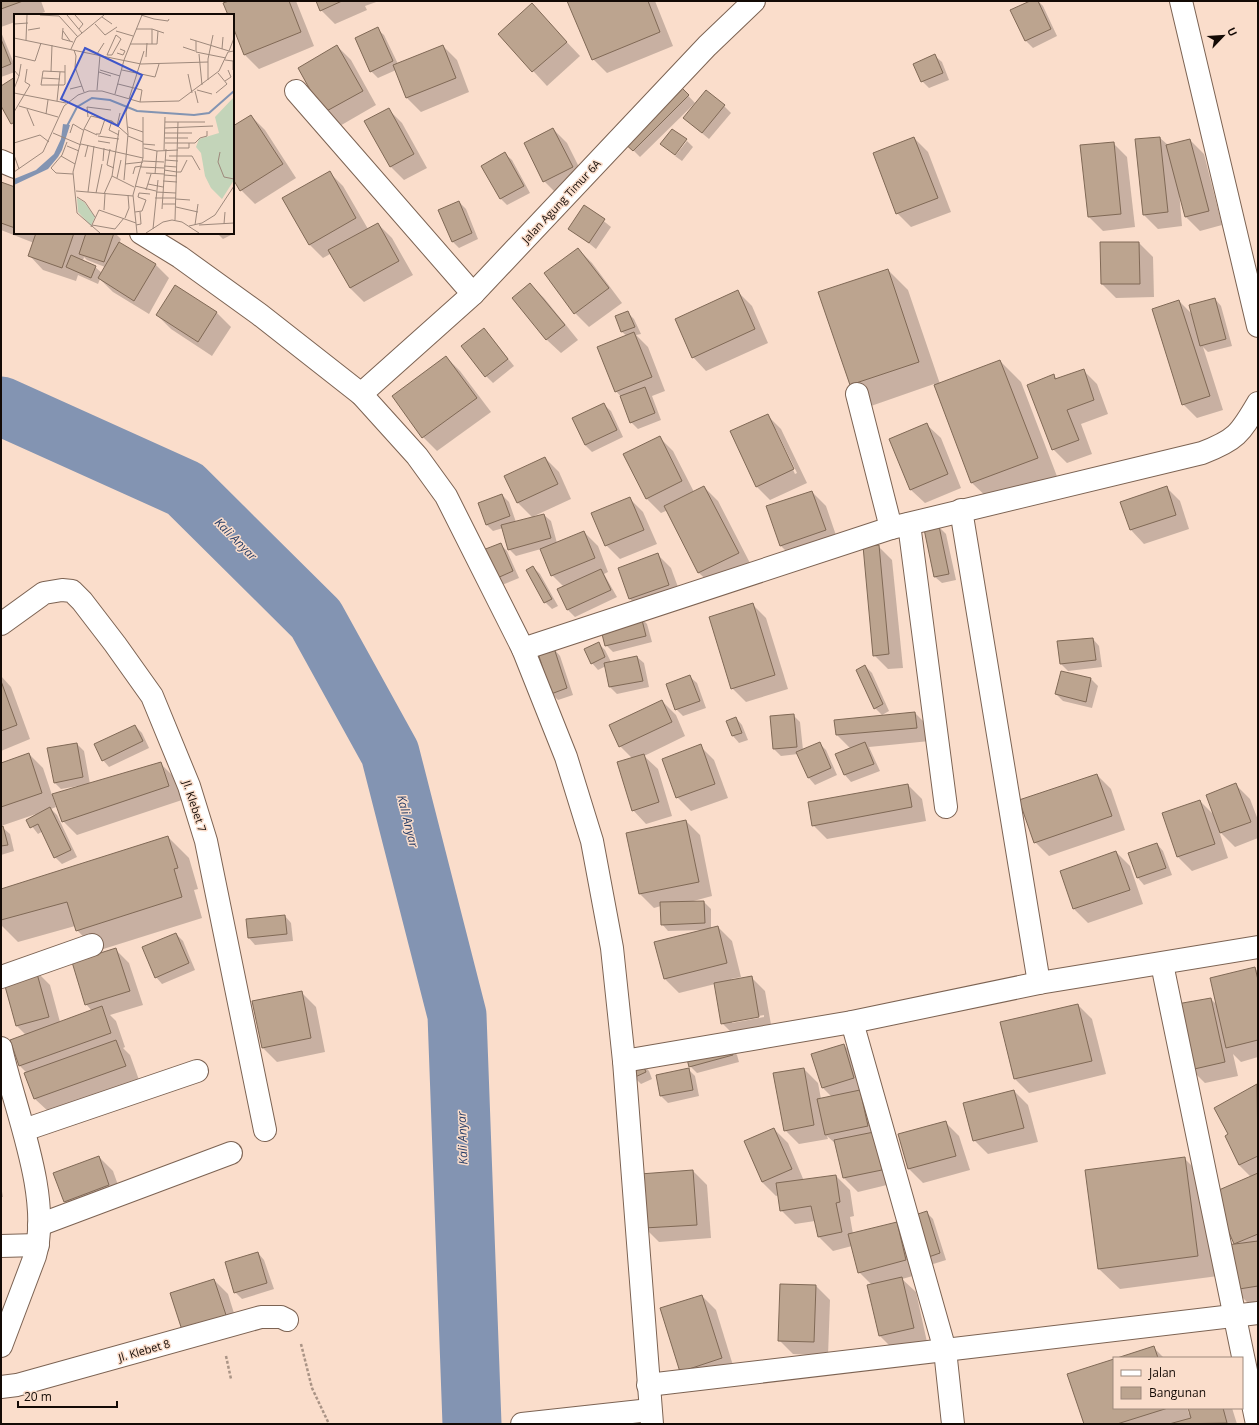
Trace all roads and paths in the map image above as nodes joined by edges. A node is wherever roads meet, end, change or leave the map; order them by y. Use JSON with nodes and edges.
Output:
{"nodes":[{"id":1,"x":754,"y":1,"type":"edge"},
{"id":2,"x":1181,"y":1,"type":"edge"},
{"id":3,"x":296,"y":91,"type":"dead end"},
{"id":4,"x":1,"y":161,"type":"edge"},
{"id":5,"x":14,"y":167,"type":"edge"},
{"id":6,"x":143,"y":234,"type":"edge"},
{"id":7,"x":473,"y":294,"type":"junction"},
{"id":8,"x":1257,"y":318,"type":"edge"},
{"id":9,"x":362,"y":394,"type":"junction"},
{"id":10,"x":857,"y":394,"type":"dead end"},
{"id":11,"x":1258,"y":403,"type":"edge"},
{"id":12,"x":960,"y":510,"type":"junction"},
{"id":13,"x":900,"y":526,"type":"junction"},
{"id":14,"x":1,"y":624,"type":"edge"},
{"id":15,"x":523,"y":649,"type":"junction"},
{"id":16,"x":946,"y":807,"type":"dead end"},
{"id":17,"x":92,"y":945,"type":"dead end"},
{"id":18,"x":1258,"y":947,"type":"edge"},
{"id":19,"x":1162,"y":964,"type":"junction"},
{"id":20,"x":1,"y":977,"type":"edge"},
{"id":21,"x":1039,"y":983,"type":"junction"},
{"id":22,"x":852,"y":1022,"type":"junction"},
{"id":23,"x":1,"y":1048,"type":"edge"},
{"id":24,"x":624,"y":1061,"type":"junction"},
{"id":25,"x":197,"y":1070,"type":"dead end"},
{"id":26,"x":7,"y":1099,"type":"edge"},
{"id":27,"x":24,"y":1130,"type":"junction"},
{"id":28,"x":265,"y":1130,"type":"dead end"},
{"id":29,"x":231,"y":1153,"type":"dead end"},
{"id":30,"x":38,"y":1235,"type":"junction"},
{"id":31,"x":1,"y":1246,"type":"edge"},
{"id":32,"x":1258,"y":1313,"type":"edge"},
{"id":33,"x":1234,"y":1316,"type":"junction"},
{"id":34,"x":287,"y":1320,"type":"joint"},
{"id":35,"x":1,"y":1346,"type":"edge"},
{"id":36,"x":945,"y":1350,"type":"junction"},
{"id":37,"x":1243,"y":1357,"type":"edge"},
{"id":38,"x":1243,"y":1358,"type":"edge"},
{"id":39,"x":648,"y":1385,"type":"junction"},
{"id":40,"x":1,"y":1387,"type":"edge"},
{"id":41,"x":651,"y":1417,"type":"edge"},
{"id":42,"x":329,"y":1424,"type":"edge"},
{"id":43,"x":522,"y":1424,"type":"edge"},
{"id":44,"x":953,"y":1424,"type":"edge"},
{"id":45,"x":1257,"y":1424,"type":"edge"}],
"edges":[{"from":1,"to":7,"type":"street","name":"Jalan Agung Timur 6A"},
{"from":2,"to":8,"type":"street"},
{"from":3,"to":7,"type":"street"},
{"from":4,"to":5,"type":"street"},
{"from":6,"to":9,"type":"street"},
{"from":7,"to":9,"type":"street","name":"Jalan Agung Timur 6A"},
{"from":9,"to":15,"type":"street"},
{"from":10,"to":13,"type":"street"},
{"from":11,"to":12,"type":"street"},
{"from":12,"to":13,"type":"street"},
{"from":12,"to":21,"type":"street"},
{"from":13,"to":15,"type":"street"},
{"from":13,"to":16,"type":"street"},
{"from":14,"to":28,"type":"street","name":"Jl. Klebet 7"},
{"from":15,"to":24,"type":"street"},
{"from":17,"to":20,"type":"street"},
{"from":18,"to":19,"type":"street"},
{"from":19,"to":21,"type":"street"},
{"from":19,"to":33,"type":"street"},
{"from":21,"to":22,"type":"street"},
{"from":22,"to":24,"type":"street"},
{"from":22,"to":36,"type":"street"},
{"from":23,"to":26,"type":"street"},
{"from":24,"to":39,"type":"street"},
{"from":25,"to":27,"type":"street"},
{"from":26,"to":27,"type":"street"},
{"from":27,"to":30,"type":"street"},
{"from":29,"to":30,"type":"street"},
{"from":30,"to":31,"type":"street"},
{"from":30,"to":35,"type":"street"},
{"from":32,"to":33,"type":"street"},
{"from":33,"to":36,"type":"street"},
{"from":33,"to":37,"type":"street"},
{"from":34,"to":40,"type":"street","name":"Jl. Klebet 8"},
{"from":34,"to":42,"type":"path"},
{"from":36,"to":39,"type":"street"},
{"from":36,"to":44,"type":"street"},
{"from":38,"to":45,"type":"street"},
{"from":39,"to":41,"type":"street"},
{"from":41,"to":43,"type":"street"}]}
